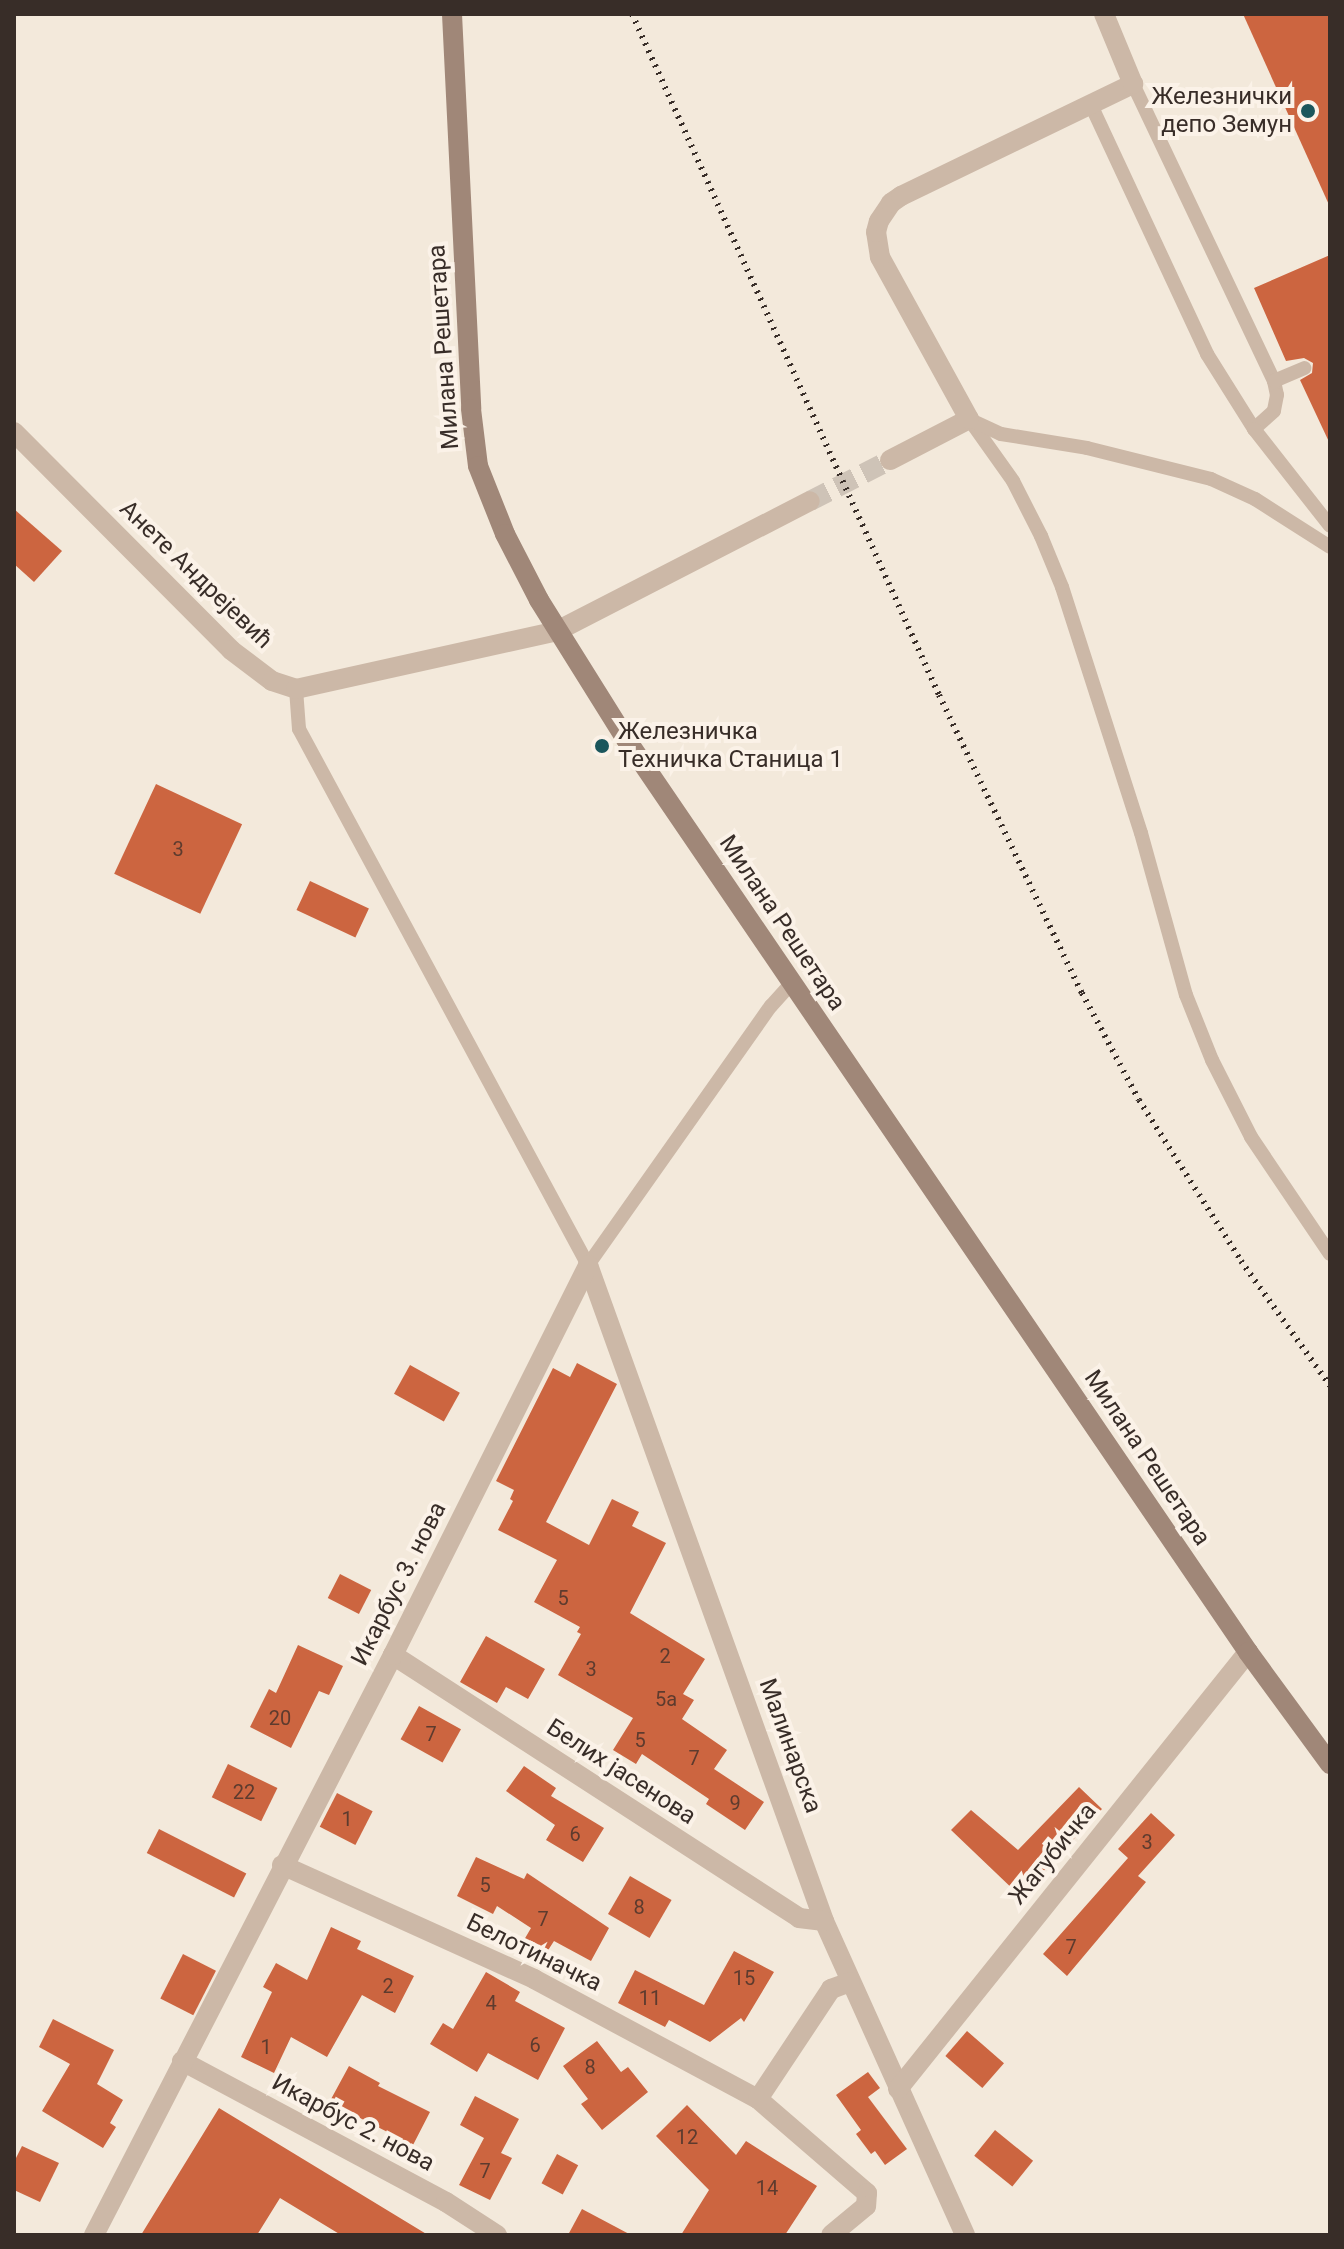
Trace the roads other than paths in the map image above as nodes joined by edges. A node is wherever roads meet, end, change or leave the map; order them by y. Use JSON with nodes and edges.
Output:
{"nodes":[{"id":1,"x":452,"y":14,"type":"edge"},
{"id":2,"x":1104,"y":14,"type":"edge"},
{"id":3,"x":1133,"y":84,"type":"junction"},
{"id":4,"x":1091,"y":105,"type":"junction"},
{"id":5,"x":1304,"y":368,"type":"dead end"},
{"id":6,"x":1274,"y":381,"type":"junction"},
{"id":7,"x":969,"y":419,"type":"junction"},
{"id":8,"x":1254,"y":429,"type":"junction"},
{"id":9,"x":14,"y":432,"type":"edge"},
{"id":10,"x":890,"y":460,"type":"tunnel mouth"},
{"id":11,"x":810,"y":501,"type":"tunnel mouth"},
{"id":12,"x":1328,"y":519,"type":"edge"},
{"id":13,"x":1330,"y":547,"type":"edge"},
{"id":14,"x":557,"y":631,"type":"junction"},
{"id":15,"x":296,"y":689,"type":"junction"},
{"id":16,"x":792,"y":983,"type":"junction"},
{"id":17,"x":1330,"y":1254,"type":"edge"},
{"id":18,"x":588,"y":1265,"type":"junction"},
{"id":19,"x":1248,"y":1652,"type":"junction"},
{"id":20,"x":393,"y":1655,"type":"junction"},
{"id":21,"x":1330,"y":1764,"type":"edge"},
{"id":22,"x":282,"y":1865,"type":"junction"},
{"id":23,"x":824,"y":1921,"type":"junction"},
{"id":24,"x":850,"y":1982,"type":"junction"},
{"id":25,"x":182,"y":2061,"type":"junction"},
{"id":26,"x":898,"y":2089,"type":"junction"},
{"id":27,"x":758,"y":2099,"type":"junction"},
{"id":28,"x":94,"y":2235,"type":"edge"},
{"id":29,"x":497,"y":2235,"type":"edge"},
{"id":30,"x":831,"y":2235,"type":"edge"},
{"id":31,"x":965,"y":2235,"type":"edge"}],
"edges":[{"from":1,"to":14,"type":"street","name":"Милана Решетара"},
{"from":2,"to":3,"type":"street"},
{"from":3,"to":4,"type":"street"},
{"from":3,"to":6,"type":"lane"},
{"from":4,"to":7,"type":"street"},
{"from":4,"to":8,"type":"lane"},
{"from":5,"to":6,"type":"lane"},
{"from":6,"to":8,"type":"lane"},
{"from":7,"to":10,"type":"street"},
{"from":7,"to":13,"type":"lane"},
{"from":7,"to":17,"type":"lane"},
{"from":8,"to":12,"type":"lane"},
{"from":9,"to":15,"type":"street","name":"Анете Андрејевић"},
{"from":11,"to":14,"type":"street"},
{"from":14,"to":15,"type":"street"},
{"from":14,"to":16,"type":"street","name":"Милана Решетара"},
{"from":15,"to":18,"type":"lane"},
{"from":16,"to":18,"type":"lane","name":"Икарбус 3. нова"},
{"from":16,"to":19,"type":"street","name":"Милана Решетара"},
{"from":18,"to":20,"type":"street","name":"Икарбус 3. нова"},
{"from":18,"to":23,"type":"street","name":"Малинарска"},
{"from":19,"to":21,"type":"street","name":"Милана Решетара"},
{"from":19,"to":26,"type":"street","name":"Жагубичка"},
{"from":20,"to":22,"type":"street","name":"Икарбус 3. нова"},
{"from":20,"to":23,"type":"street","name":"Белих јасенова"},
{"from":22,"to":25,"type":"street","name":"Икарбус 3. нова"},
{"from":22,"to":27,"type":"street","name":"Белотиначка"},
{"from":23,"to":24,"type":"street","name":"Малинарска"},
{"from":24,"to":26,"type":"street","name":"Малинарска"},
{"from":24,"to":27,"type":"street"},
{"from":25,"to":28,"type":"street","name":"Икарбус 3. нова"},
{"from":25,"to":29,"type":"street","name":"Икарбус 2. нова"},
{"from":26,"to":31,"type":"street","name":"Малинарска"},
{"from":27,"to":30,"type":"street","name":"Белотиначка"}]}
